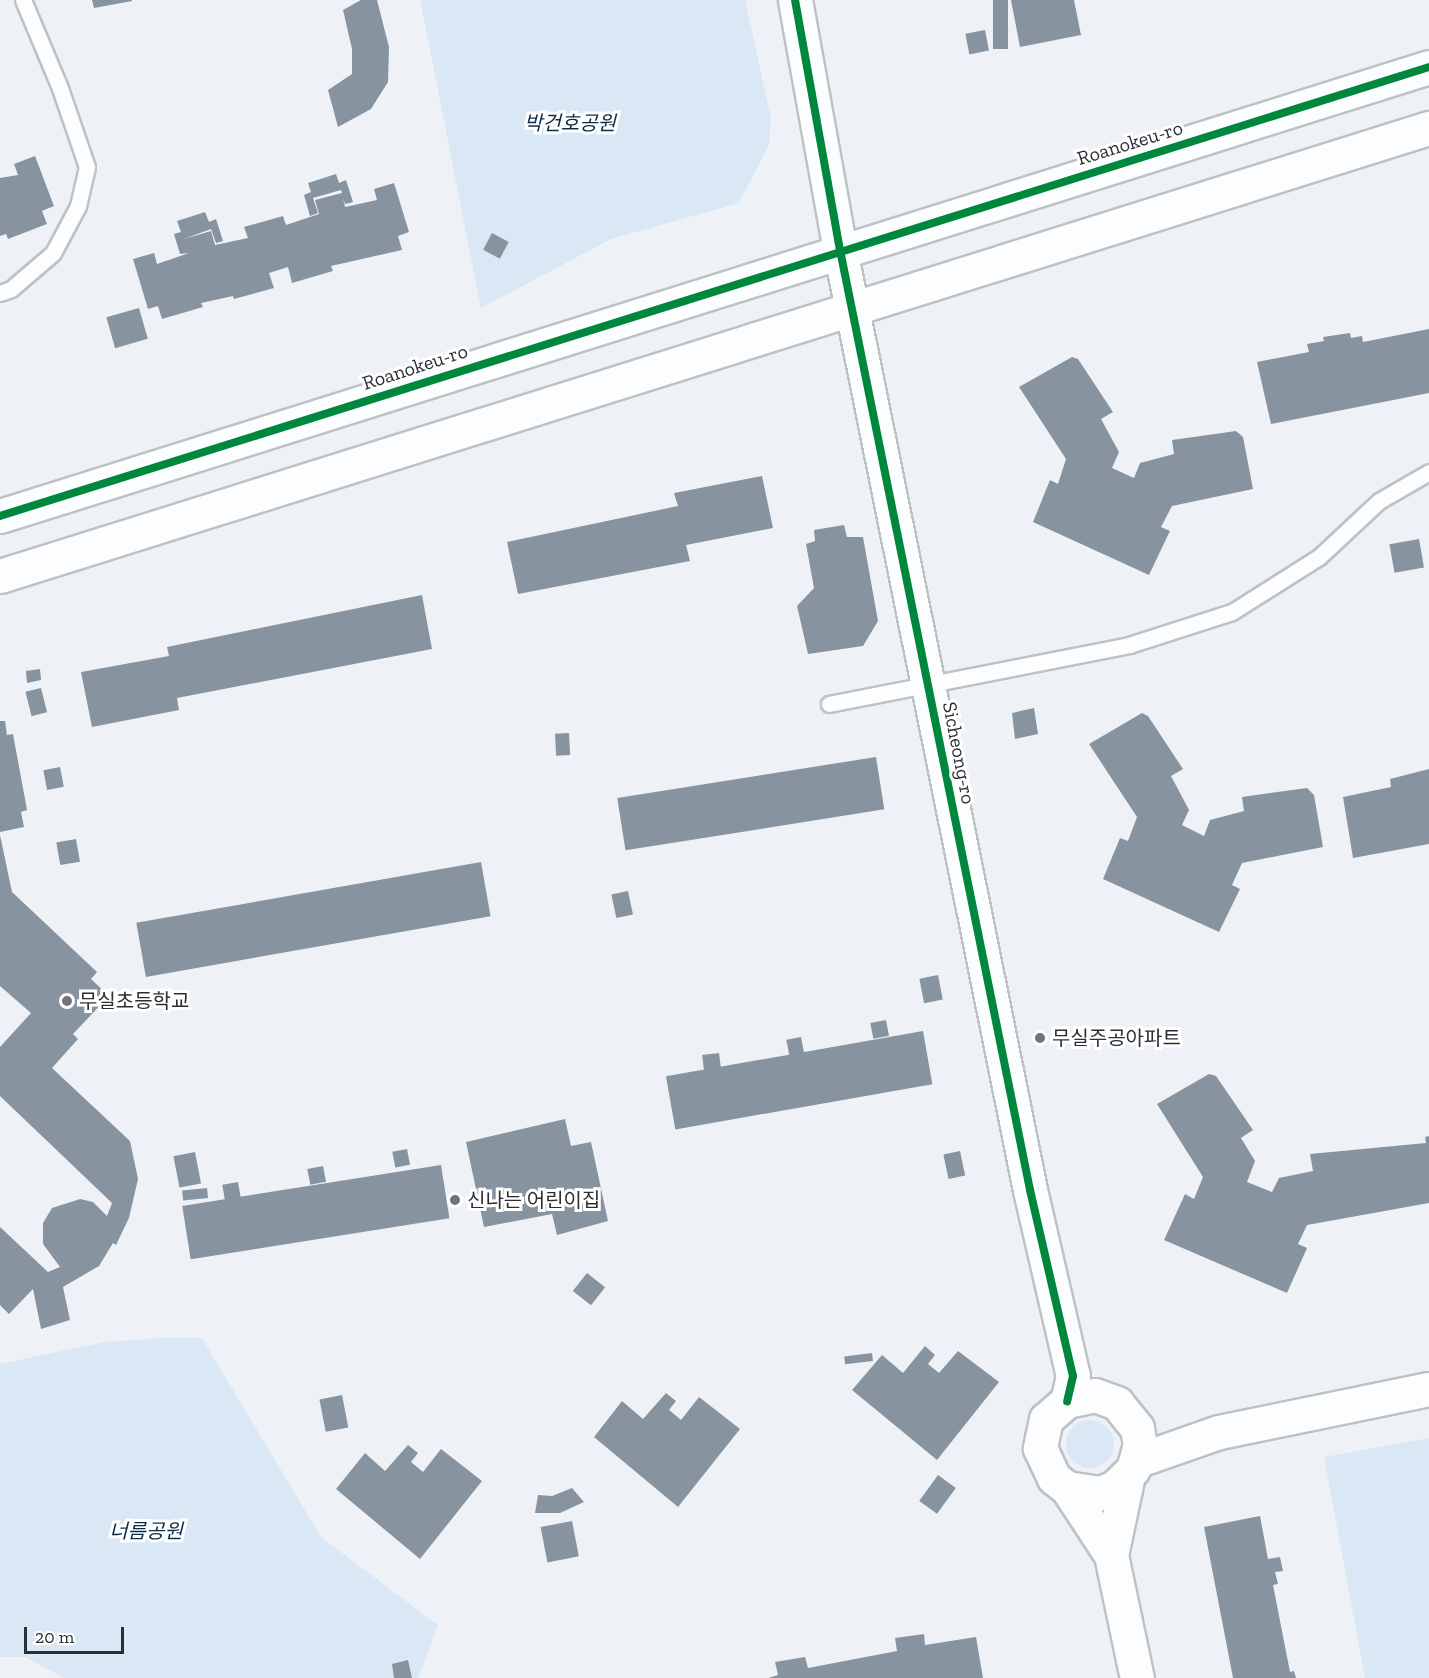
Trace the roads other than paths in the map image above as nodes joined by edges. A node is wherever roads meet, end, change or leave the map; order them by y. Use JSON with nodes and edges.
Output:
{"nodes":[{"id":1,"x":23,"y":0,"type":"edge"},
{"id":2,"x":795,"y":0,"type":"edge"},
{"id":3,"x":1429,"y":67,"type":"edge"},
{"id":4,"x":1429,"y":128,"type":"edge"},
{"id":5,"x":840,"y":250,"type":"junction"},
{"id":6,"x":0,"y":293,"type":"edge"},
{"id":7,"x":853,"y":309,"type":"junction"},
{"id":8,"x":1429,"y":472,"type":"edge"},
{"id":9,"x":0,"y":516,"type":"edge"},
{"id":10,"x":0,"y":576,"type":"edge"},
{"id":11,"x":928,"y":682,"type":"junction"},
{"id":12,"x":829,"y":704,"type":"dead end"},
{"id":13,"x":1049,"y":1262,"type":"junction"},
{"id":14,"x":1429,"y":1389,"type":"edge"},
{"id":15,"x":1067,"y":1401,"type":"junction"},
{"id":16,"x":1116,"y":1405,"type":"junction"},
{"id":17,"x":1218,"y":1432,"type":"junction"},
{"id":18,"x":1132,"y":1468,"type":"junction"},
{"id":19,"x":1067,"y":1488,"type":"junction"},
{"id":20,"x":1111,"y":1555,"type":"junction"},
{"id":21,"x":1137,"y":1678,"type":"edge"}],
"edges":[{"from":1,"to":6,"type":"lane"},
{"from":2,"to":5,"type":"street"},
{"from":3,"to":5,"type":"street","name":"Roanokeu-ro"},
{"from":4,"to":7,"type":"street"},
{"from":5,"to":7,"type":"street","name":"Sicheong-ro"},
{"from":5,"to":9,"type":"street","name":"Roanokeu-ro"},
{"from":7,"to":10,"type":"street"},
{"from":7,"to":11,"type":"street","name":"Sicheong-ro"},
{"from":8,"to":11,"type":"lane"},
{"from":11,"to":12,"type":"lane"},
{"from":11,"to":13,"type":"street","name":"Sicheong-ro"},
{"from":13,"to":15,"type":"street"},
{"from":13,"to":16,"type":"street"},
{"from":14,"to":17,"type":"street"},
{"from":15,"to":16,"type":"street"},
{"from":15,"to":19,"type":"street"},
{"from":16,"to":17,"type":"street"},
{"from":16,"to":18,"type":"street"},
{"from":17,"to":18,"type":"street"},
{"from":18,"to":19,"type":"street"},
{"from":18,"to":20,"type":"street"},
{"from":19,"to":20,"type":"street"},
{"from":20,"to":21,"type":"street"}]}
